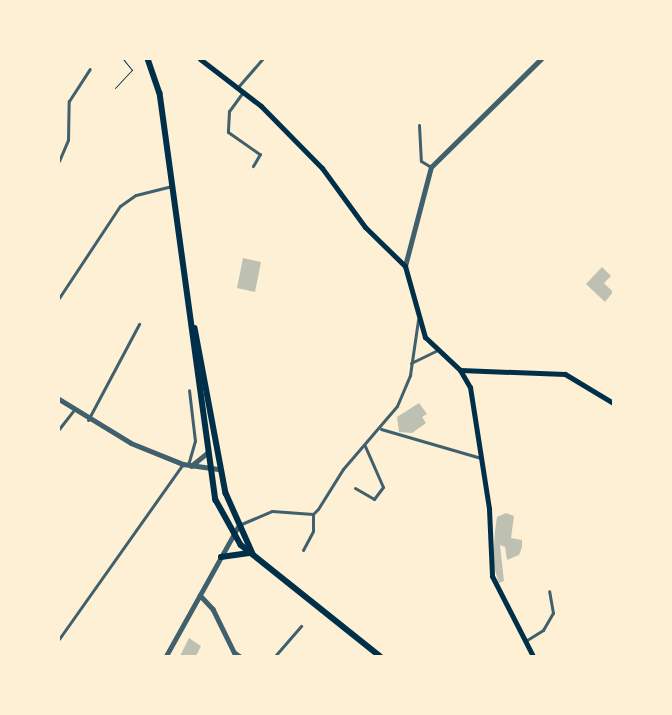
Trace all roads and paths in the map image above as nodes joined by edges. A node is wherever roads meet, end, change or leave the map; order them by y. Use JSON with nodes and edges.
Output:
{"nodes":[{"id":1,"x":123,"y":59,"type":"edge"},
{"id":2,"x":148,"y":59,"type":"edge"},
{"id":3,"x":200,"y":59,"type":"edge"},
{"id":4,"x":262,"y":59,"type":"edge"},
{"id":5,"x":541,"y":59,"type":"edge"},
{"id":6,"x":90,"y":69,"type":"dead end"},
{"id":7,"x":238,"y":87,"type":"junction"},
{"id":8,"x":116,"y":88,"type":"dead end"},
{"id":9,"x":244,"y":91,"type":"junction"},
{"id":10,"x":419,"y":125,"type":"dead end"},
{"id":11,"x":59,"y":161,"type":"edge"},
{"id":12,"x":253,"y":166,"type":"dead end"},
{"id":13,"x":431,"y":167,"type":"junction"},
{"id":14,"x":173,"y":186,"type":"junction"},
{"id":15,"x":405,"y":266,"type":"junction"},
{"id":16,"x":59,"y":298,"type":"edge"},
{"id":17,"x":191,"y":314,"type":"junction"},
{"id":18,"x":418,"y":320,"type":"junction"},
{"id":19,"x":139,"y":324,"type":"dead end"},
{"id":20,"x":436,"y":351,"type":"junction"},
{"id":21,"x":411,"y":363,"type":"junction"},
{"id":22,"x":460,"y":370,"type":"junction"},
{"id":23,"x":189,"y":390,"type":"dead end"},
{"id":24,"x":59,"y":399,"type":"edge"},
{"id":25,"x":613,"y":403,"type":"edge"},
{"id":26,"x":73,"y":410,"type":"junction"},
{"id":27,"x":88,"y":420,"type":"junction"},
{"id":28,"x":59,"y":429,"type":"edge"},
{"id":29,"x":381,"y":429,"type":"junction"},
{"id":30,"x":365,"y":446,"type":"junction"},
{"id":31,"x":207,"y":453,"type":"junction"},
{"id":32,"x":481,"y":458,"type":"junction"},
{"id":33,"x":187,"y":465,"type":"junction"},
{"id":34,"x":220,"y":469,"type":"junction"},
{"id":35,"x":210,"y":470,"type":"junction"},
{"id":36,"x":355,"y":488,"type":"dead end"},
{"id":37,"x":313,"y":514,"type":"junction"},
{"id":38,"x":239,"y":526,"type":"junction"},
{"id":39,"x":232,"y":534,"type":"junction"},
{"id":40,"x":303,"y":550,"type":"dead end"},
{"id":41,"x":253,"y":554,"type":"junction"},
{"id":42,"x":221,"y":557,"type":"junction"},
{"id":43,"x":549,"y":591,"type":"dead end"},
{"id":44,"x":200,"y":595,"type":"junction"},
{"id":45,"x":301,"y":626,"type":"dead end"},
{"id":46,"x":59,"y":639,"type":"edge"},
{"id":47,"x":528,"y":640,"type":"junction"},
{"id":48,"x":235,"y":654,"type":"edge"},
{"id":49,"x":166,"y":656,"type":"edge"},
{"id":50,"x":241,"y":656,"type":"edge"},
{"id":51,"x":275,"y":656,"type":"edge"},
{"id":52,"x":380,"y":656,"type":"edge"},
{"id":53,"x":533,"y":656,"type":"edge"}],
"edges":[{"from":1,"to":8,"type":"path"},
{"from":2,"to":14,"type":"highway"},
{"from":3,"to":7,"type":"main road"},
{"from":4,"to":7,"type":"street"},
{"from":5,"to":13,"type":"street"},
{"from":6,"to":11,"type":"street"},
{"from":7,"to":9,"type":"main road"},
{"from":9,"to":12,"type":"street"},
{"from":9,"to":15,"type":"main road"},
{"from":10,"to":13,"type":"street"},
{"from":13,"to":15,"type":"street"},
{"from":14,"to":16,"type":"street"},
{"from":14,"to":17,"type":"highway"},
{"from":15,"to":18,"type":"main road"},
{"from":17,"to":31,"type":"highway"},
{"from":17,"to":34,"type":"highway"},
{"from":18,"to":20,"type":"main road"},
{"from":18,"to":21,"type":"street"},
{"from":19,"to":27,"type":"street"},
{"from":20,"to":21,"type":"street"},
{"from":20,"to":22,"type":"main road"},
{"from":21,"to":29,"type":"street"},
{"from":22,"to":25,"type":"main road"},
{"from":22,"to":32,"type":"main road"},
{"from":23,"to":33,"type":"street"},
{"from":24,"to":26,"type":"street"},
{"from":26,"to":27,"type":"street"},
{"from":26,"to":28,"type":"street"},
{"from":27,"to":33,"type":"street"},
{"from":29,"to":30,"type":"street"},
{"from":29,"to":32,"type":"street"},
{"from":30,"to":36,"type":"street"},
{"from":30,"to":37,"type":"street"},
{"from":31,"to":33,"type":"street"},
{"from":31,"to":35,"type":"highway"},
{"from":32,"to":47,"type":"main road"},
{"from":33,"to":35,"type":"street"},
{"from":33,"to":46,"type":"street"},
{"from":34,"to":35,"type":"street"},
{"from":34,"to":38,"type":"highway"},
{"from":35,"to":39,"type":"highway"},
{"from":37,"to":38,"type":"street"},
{"from":37,"to":40,"type":"street"},
{"from":38,"to":39,"type":"street"},
{"from":38,"to":41,"type":"highway"},
{"from":39,"to":41,"type":"highway"},
{"from":39,"to":42,"type":"street"},
{"from":41,"to":42,"type":"highway"},
{"from":41,"to":52,"type":"highway"},
{"from":42,"to":44,"type":"street"},
{"from":43,"to":47,"type":"street"},
{"from":44,"to":48,"type":"street"},
{"from":44,"to":49,"type":"street"},
{"from":45,"to":51,"type":"street"},
{"from":47,"to":53,"type":"main road"},
{"from":48,"to":50,"type":"street"}]}
